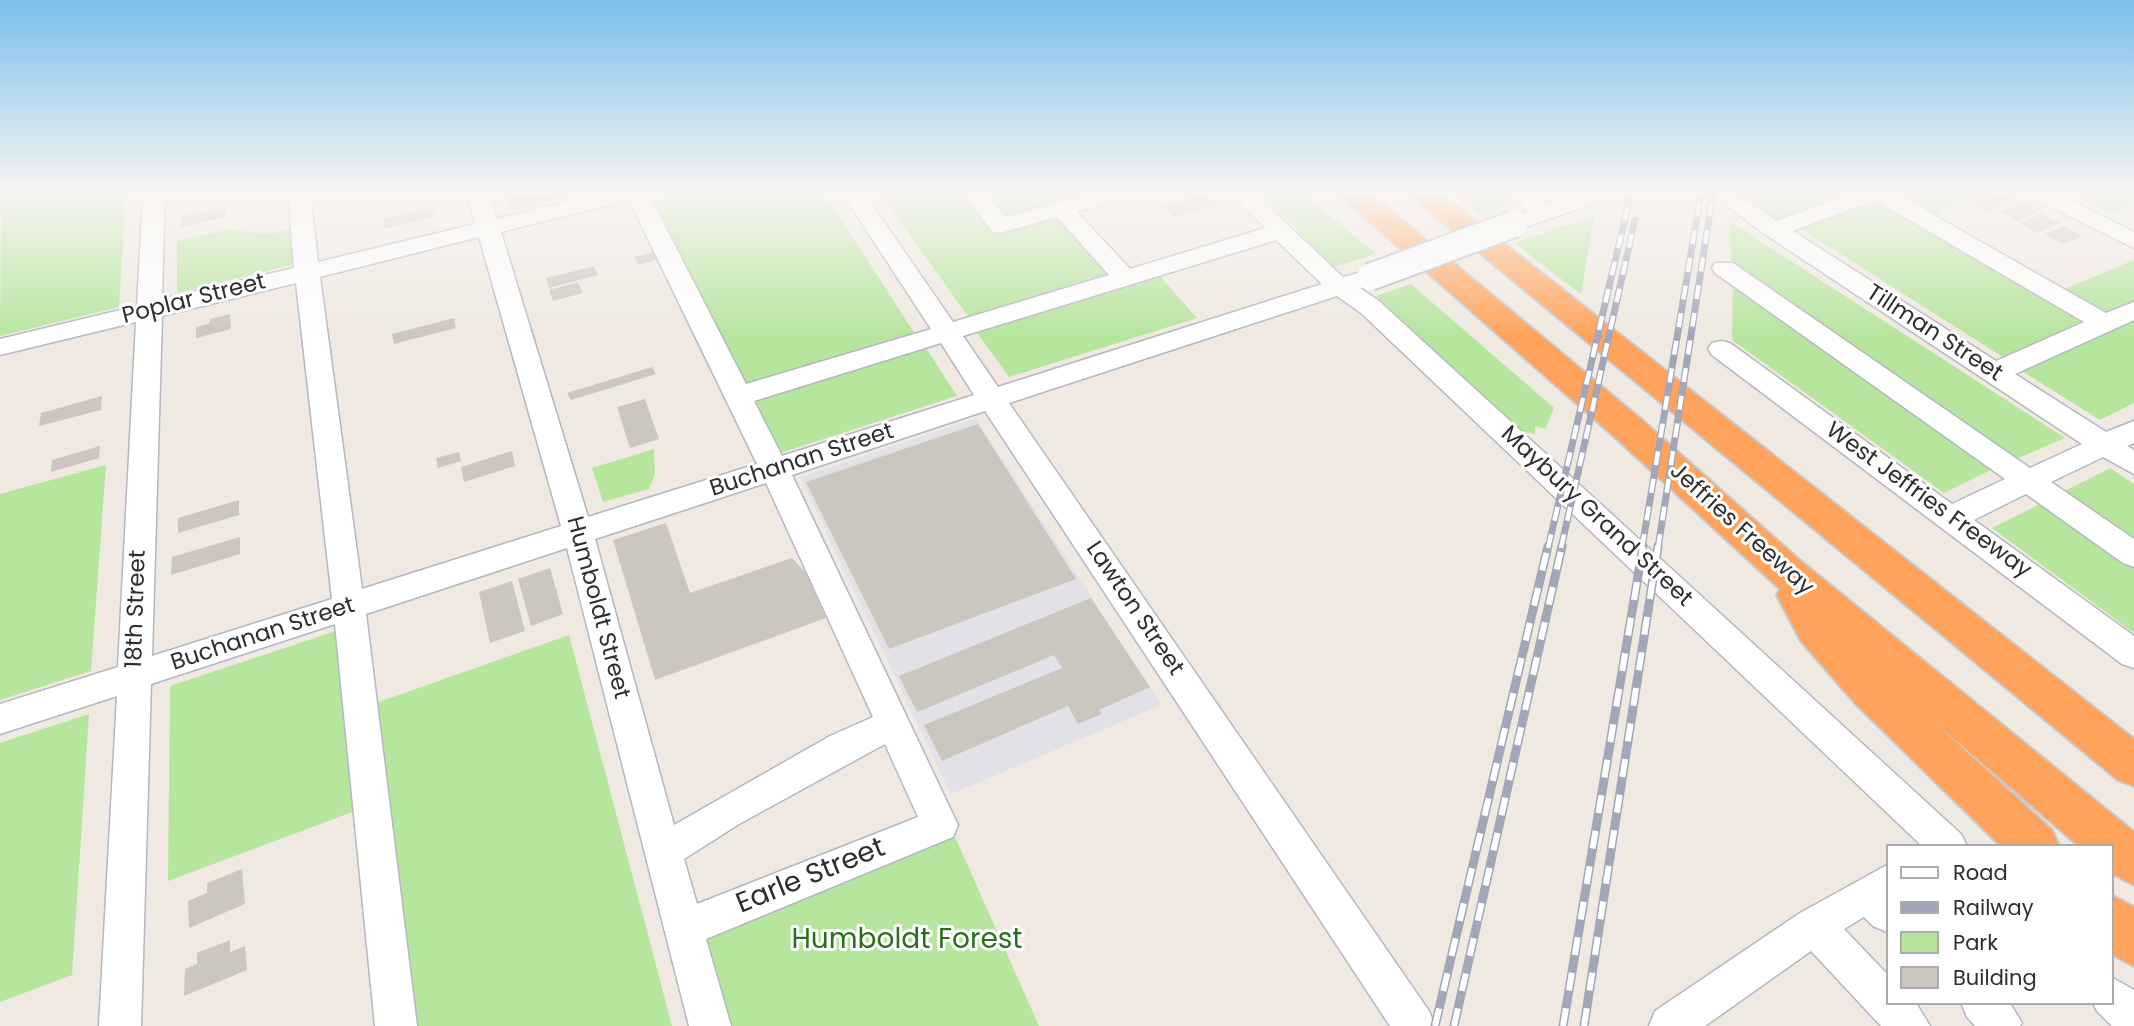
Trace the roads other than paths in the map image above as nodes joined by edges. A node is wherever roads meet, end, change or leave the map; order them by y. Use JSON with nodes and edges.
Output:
{"nodes":[{"id":1,"x":152,"y":241,"type":"edge"},
{"id":2,"x":304,"y":241,"type":"edge"},
{"id":3,"x":435,"y":241,"type":"edge"},
{"id":4,"x":492,"y":241,"type":"edge"},
{"id":5,"x":659,"y":241,"type":"edge"},
{"id":6,"x":885,"y":241,"type":"edge"},
{"id":7,"x":1091,"y":241,"type":"edge"},
{"id":8,"x":1248,"y":241,"type":"edge"},
{"id":9,"x":1291,"y":241,"type":"edge"},
{"id":10,"x":1408,"y":241,"type":"edge"},
{"id":11,"x":1467,"y":241,"type":"edge"},
{"id":12,"x":1482,"y":241,"type":"edge"},
{"id":13,"x":1791,"y":241,"type":"edge"},
{"id":14,"x":1963,"y":241,"type":"edge"},
{"id":15,"x":1724,"y":268,"type":"dead end"},
{"id":16,"x":307,"y":272,"type":"junction"},
{"id":17,"x":1125,"y":278,"type":"junction"},
{"id":18,"x":1339,"y":288,"type":"junction"},
{"id":19,"x":2134,"y":310,"type":"edge"},
{"id":20,"x":150,"y":311,"type":"junction"},
{"id":21,"x":2104,"y":323,"type":"junction"},
{"id":22,"x":947,"y":333,"type":"junction"},
{"id":23,"x":0,"y":347,"type":"edge"},
{"id":24,"x":1721,"y":349,"type":"dead end"},
{"id":25,"x":1993,"y":373,"type":"junction"},
{"id":26,"x":738,"y":396,"type":"junction"},
{"id":27,"x":992,"y":398,"type":"junction"},
{"id":28,"x":2134,"y":430,"type":"edge"},
{"id":29,"x":2105,"y":445,"type":"junction"},
{"id":30,"x":2134,"y":464,"type":"edge"},
{"id":31,"x":775,"y":470,"type":"junction"},
{"id":32,"x":2028,"y":481,"type":"junction"},
{"id":33,"x":1950,"y":517,"type":"junction"},
{"id":34,"x":578,"y":533,"type":"junction"},
{"id":35,"x":2134,"y":555,"type":"edge"},
{"id":36,"x":1783,"y":569,"type":"junction"},
{"id":37,"x":349,"y":607,"type":"junction"},
{"id":38,"x":2134,"y":654,"type":"edge"},
{"id":39,"x":2021,"y":674,"type":"junction"},
{"id":40,"x":135,"y":677,"type":"junction"},
{"id":41,"x":0,"y":719,"type":"edge"},
{"id":42,"x":893,"y":724,"type":"junction"},
{"id":43,"x":2134,"y":749,"type":"edge"},
{"id":44,"x":2134,"y":766,"type":"edge"},
{"id":45,"x":1946,"y":844,"type":"edge"},
{"id":46,"x":2033,"y":844,"type":"edge"},
{"id":47,"x":2112,"y":844,"type":"edge"},
{"id":48,"x":2113,"y":844,"type":"edge"},
{"id":49,"x":662,"y":853,"type":"junction"},
{"id":50,"x":2134,"y":862,"type":"edge"},
{"id":51,"x":1880,"y":897,"type":"edge"},
{"id":52,"x":2113,"y":921,"type":"edge"},
{"id":53,"x":1814,"y":926,"type":"junction"},
{"id":54,"x":682,"y":929,"type":"junction"},
{"id":55,"x":2134,"y":941,"type":"edge"},
{"id":56,"x":2113,"y":999,"type":"edge"},
{"id":57,"x":1885,"y":1001,"type":"edge"},
{"id":58,"x":1889,"y":1005,"type":"edge"},
{"id":59,"x":1983,"y":1005,"type":"edge"},
{"id":60,"x":2134,"y":1018,"type":"edge"},
{"id":61,"x":120,"y":1026,"type":"edge"},
{"id":62,"x":396,"y":1026,"type":"edge"},
{"id":63,"x":710,"y":1026,"type":"edge"},
{"id":64,"x":1414,"y":1026,"type":"edge"},
{"id":65,"x":1671,"y":1026,"type":"edge"},
{"id":66,"x":1909,"y":1026,"type":"edge"},
{"id":67,"x":1996,"y":1026,"type":"edge"}],
"edges":[{"from":1,"to":20,"type":"street","name":"18th Street"},
{"from":2,"to":16,"type":"street"},
{"from":3,"to":16,"type":"street","name":"Poplar Street"},
{"from":4,"to":34,"type":"street","name":"Humboldt Street"},
{"from":5,"to":26,"type":"street"},
{"from":6,"to":22,"type":"street","name":"Lawton Street"},
{"from":7,"to":17,"type":"street"},
{"from":8,"to":17,"type":"street"},
{"from":9,"to":18,"type":"street","name":"Maybury Grand Street"},
{"from":10,"to":36,"type":"highway","name":"Jeffries Freeway"},
{"from":11,"to":18,"type":"street","name":"Buchanan Street","bridge":true},
{"from":12,"to":39,"type":"highway"},
{"from":13,"to":25,"type":"street","name":"Tillman Street"},
{"from":14,"to":21,"type":"street"},
{"from":15,"to":32,"type":"street"},
{"from":16,"to":20,"type":"street","name":"Poplar Street"},
{"from":16,"to":37,"type":"street"},
{"from":17,"to":22,"type":"street"},
{"from":18,"to":27,"type":"street","name":"Buchanan Street"},
{"from":18,"to":45,"type":"street","name":"Maybury Grand Street"},
{"from":19,"to":21,"type":"street"},
{"from":20,"to":23,"type":"street","name":"Poplar Street"},
{"from":20,"to":40,"type":"street","name":"18th Street"},
{"from":21,"to":25,"type":"street"},
{"from":22,"to":26,"type":"street"},
{"from":22,"to":27,"type":"street","name":"Lawton Street"},
{"from":24,"to":33,"type":"street","name":"West Jeffries Freeway"},
{"from":25,"to":29,"type":"street","name":"Tillman Street"},
{"from":26,"to":31,"type":"street"},
{"from":27,"to":31,"type":"street","name":"Buchanan Street"},
{"from":27,"to":64,"type":"street","name":"Lawton Street"},
{"from":28,"to":29,"type":"street"},
{"from":29,"to":30,"type":"street","name":"Tillman Street"},
{"from":29,"to":32,"type":"street"},
{"from":31,"to":34,"type":"street","name":"Buchanan Street"},
{"from":31,"to":42,"type":"street"},
{"from":32,"to":33,"type":"street"},
{"from":32,"to":35,"type":"street"},
{"from":33,"to":38,"type":"street","name":"West Jeffries Freeway"},
{"from":34,"to":37,"type":"street","name":"Buchanan Street"},
{"from":34,"to":49,"type":"street","name":"Humboldt Street"},
{"from":36,"to":46,"type":"highway"},
{"from":36,"to":47,"type":"highway","name":"Jeffries Freeway"},
{"from":37,"to":40,"type":"street","name":"Buchanan Street"},
{"from":37,"to":62,"type":"street"},
{"from":39,"to":43,"type":"highway"},
{"from":39,"to":44,"type":"highway"},
{"from":40,"to":41,"type":"street","name":"Buchanan Street"},
{"from":40,"to":61,"type":"street","name":"18th Street"},
{"from":42,"to":49,"type":"street"},
{"from":42,"to":54,"type":"street","name":"Earle Street"},
{"from":48,"to":50,"type":"highway","name":"Jeffries Freeway"},
{"from":49,"to":54,"type":"street","name":"Humboldt Street"},
{"from":51,"to":53,"type":"street"},
{"from":52,"to":55,"type":"highway"},
{"from":53,"to":57,"type":"street"},
{"from":53,"to":65,"type":"street"},
{"from":54,"to":63,"type":"street","name":"Humboldt Street"},
{"from":56,"to":60,"type":"street"},
{"from":58,"to":66,"type":"street"},
{"from":59,"to":67,"type":"street"}]}
